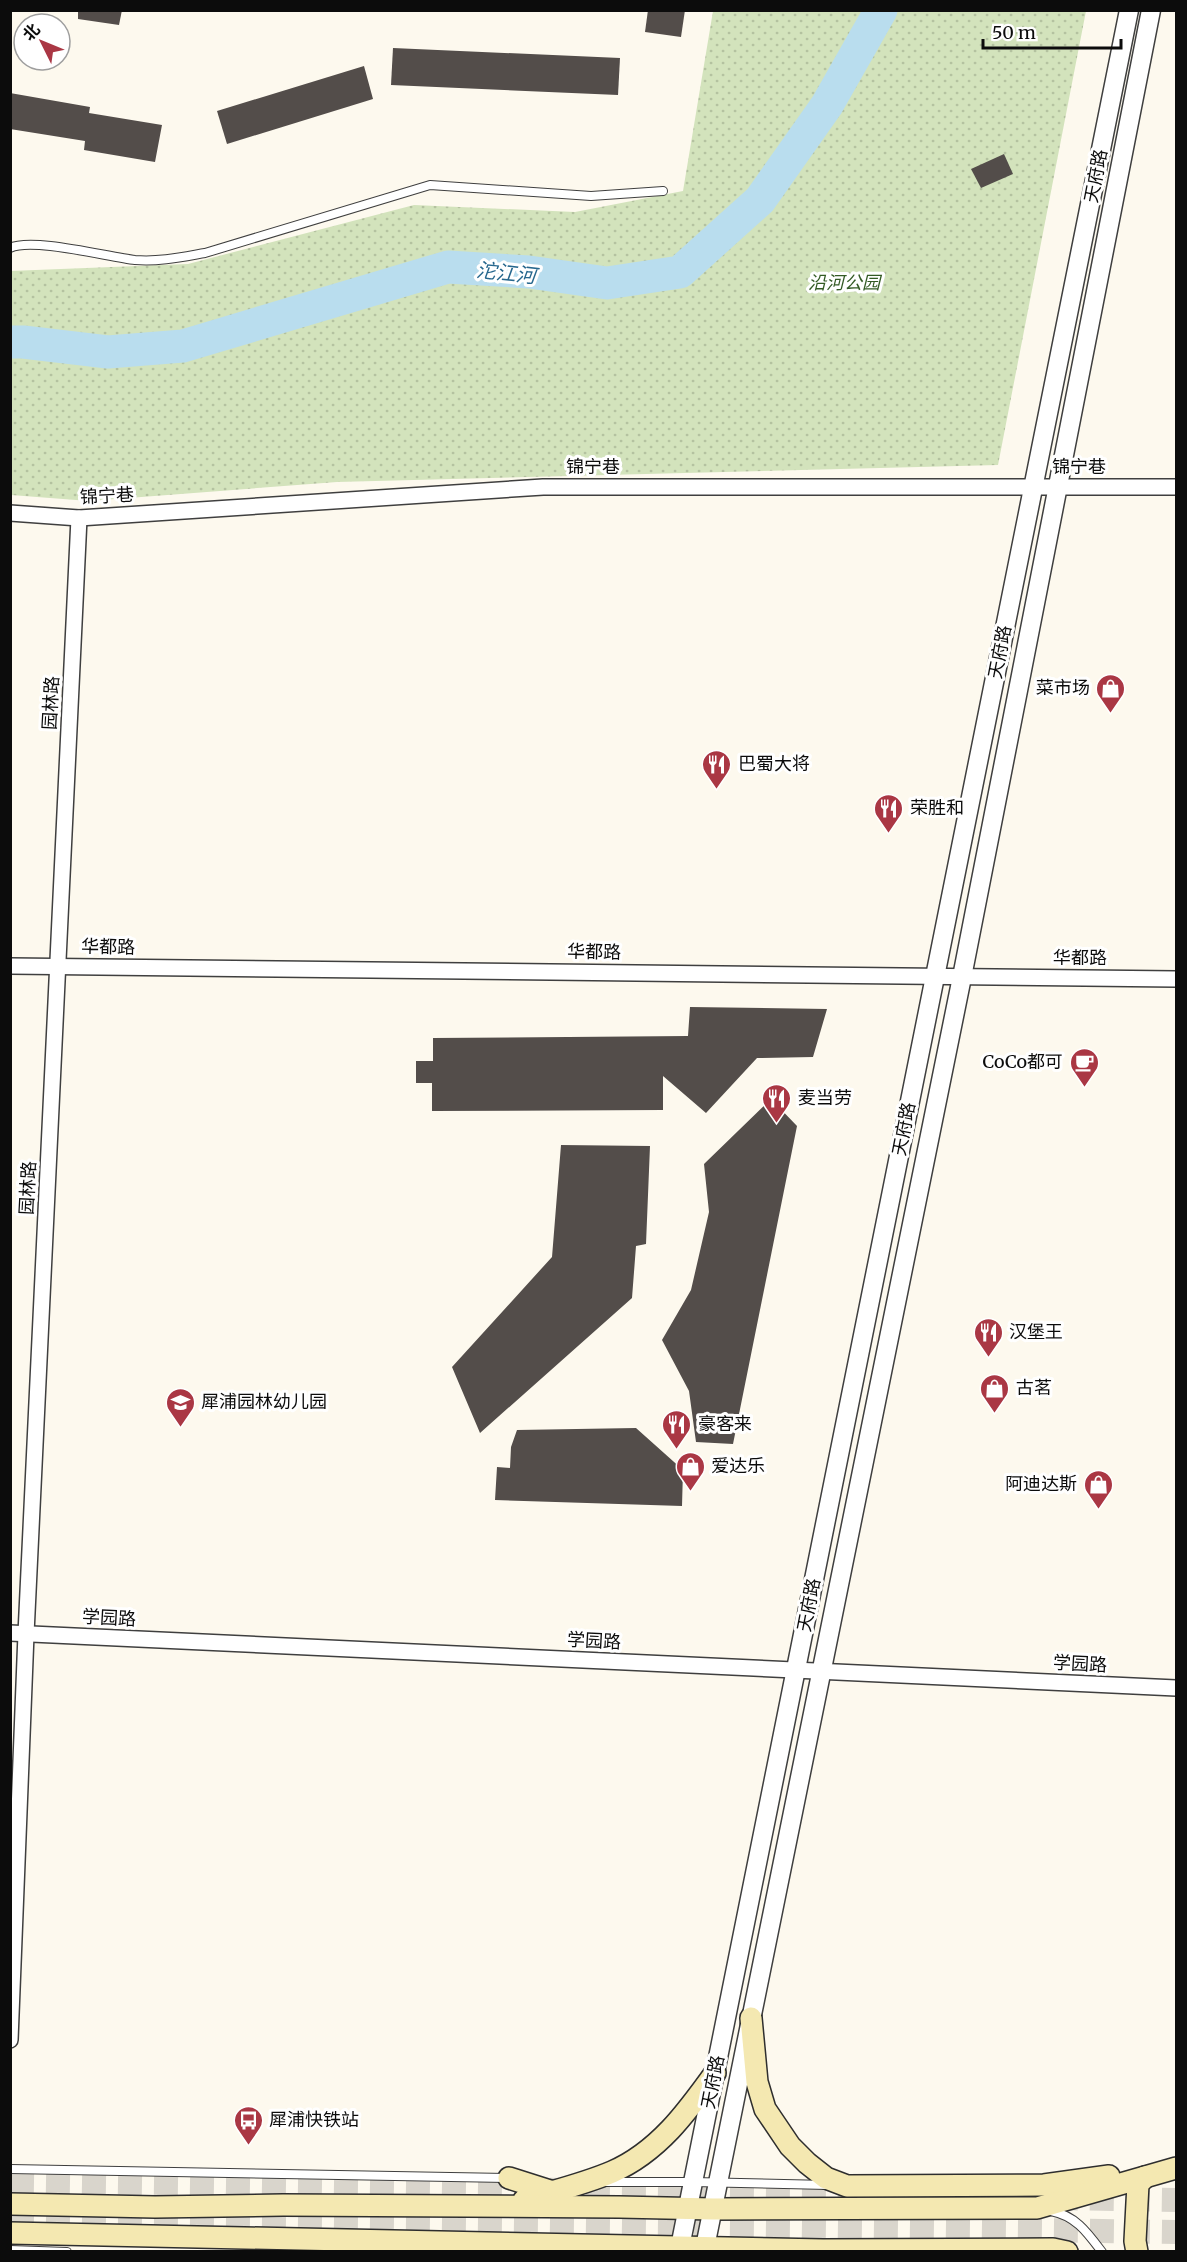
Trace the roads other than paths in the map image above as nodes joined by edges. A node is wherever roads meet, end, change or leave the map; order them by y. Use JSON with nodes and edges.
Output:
{"nodes":[{"id":1,"x":1129,"y":10,"type":"edge"},
{"id":2,"x":1151,"y":10,"type":"edge"},
{"id":3,"x":663,"y":191,"type":"dead end"},
{"id":4,"x":10,"y":248,"type":"edge"},
{"id":5,"x":1056,"y":486,"type":"junction"},
{"id":6,"x":1176,"y":487,"type":"edge"},
{"id":7,"x":1033,"y":488,"type":"junction"},
{"id":8,"x":10,"y":513,"type":"edge"},
{"id":9,"x":79,"y":518,"type":"junction"},
{"id":10,"x":10,"y":966,"type":"edge"},
{"id":11,"x":58,"y":966,"type":"junction"},
{"id":12,"x":935,"y":976,"type":"junction"},
{"id":13,"x":962,"y":977,"type":"junction"},
{"id":14,"x":1176,"y":979,"type":"edge"},
{"id":15,"x":18,"y":1634,"type":"edge"},
{"id":16,"x":796,"y":1671,"type":"junction"},
{"id":17,"x":820,"y":1672,"type":"junction"},
{"id":18,"x":1176,"y":1688,"type":"edge"},
{"id":19,"x":751,"y":2018,"type":"junction"},
{"id":20,"x":10,"y":2040,"type":"edge"},
{"id":21,"x":715,"y":2073,"type":"junction"},
{"id":22,"x":1176,"y":2168,"type":"edge"},
{"id":23,"x":10,"y":2169,"type":"edge"},
{"id":24,"x":1145,"y":2177,"type":"junction"},
{"id":25,"x":509,"y":2178,"type":"joint"},
{"id":26,"x":693,"y":2182,"type":"junction"},
{"id":27,"x":718,"y":2183,"type":"junction"},
{"id":28,"x":562,"y":2184,"type":"junction"},
{"id":29,"x":847,"y":2186,"type":"junction"},
{"id":30,"x":10,"y":2204,"type":"edge"},
{"id":31,"x":502,"y":2206,"type":"junction"},
{"id":32,"x":599,"y":2207,"type":"junction"},
{"id":33,"x":688,"y":2208,"type":"junction"},
{"id":34,"x":1037,"y":2208,"type":"junction"},
{"id":35,"x":713,"y":2209,"type":"junction"},
{"id":36,"x":10,"y":2233,"type":"edge"},
{"id":37,"x":680,"y":2247,"type":"junction"},
{"id":38,"x":705,"y":2247,"type":"junction"},
{"id":39,"x":10,"y":2250,"type":"edge"},
{"id":40,"x":67,"y":2252,"type":"edge"},
{"id":41,"x":1066,"y":2252,"type":"edge"},
{"id":42,"x":1102,"y":2252,"type":"edge"},
{"id":43,"x":1137,"y":2252,"type":"edge"}],
"edges":[{"from":1,"to":7,"type":"street","name":"天府路"},
{"from":2,"to":5,"type":"street","name":"天府路"},
{"from":3,"to":4,"type":"lane"},
{"from":5,"to":6,"type":"street","name":"锦宁巷"},
{"from":5,"to":7,"type":"street","name":"锦宁巷"},
{"from":5,"to":13,"type":"street","name":"天府路"},
{"from":7,"to":9,"type":"street","name":"锦宁巷"},
{"from":7,"to":12,"type":"street","name":"天府路"},
{"from":8,"to":9,"type":"street","name":"锦宁巷"},
{"from":9,"to":11,"type":"street","name":"园林路"},
{"from":10,"to":11,"type":"street","name":"华都路"},
{"from":11,"to":12,"type":"street","name":"华都路"},
{"from":11,"to":15,"type":"street","name":"园林路"},
{"from":12,"to":13,"type":"street","name":"华都路"},
{"from":12,"to":16,"type":"street","name":"天府路"},
{"from":13,"to":14,"type":"street","name":"华都路"},
{"from":13,"to":17,"type":"street","name":"天府路"},
{"from":15,"to":16,"type":"street","name":"学园路"},
{"from":15,"to":20,"type":"street","name":"园林路"},
{"from":16,"to":17,"type":"street","name":"学园路"},
{"from":16,"to":21,"type":"street","name":"天府路"},
{"from":17,"to":18,"type":"street","name":"学园路"},
{"from":17,"to":19,"type":"street","name":"天府路"},
{"from":19,"to":27,"type":"street","name":"天府路"},
{"from":19,"to":29,"type":"main road"},
{"from":21,"to":26,"type":"street","name":"天府路"},
{"from":21,"to":28,"type":"main road"},
{"from":22,"to":24,"type":"main road"},
{"from":22,"to":29,"type":"main road"},
{"from":23,"to":25,"type":"lane"},
{"from":24,"to":34,"type":"main road"},
{"from":24,"to":43,"type":"main road"},
{"from":25,"to":28,"type":"main road"},
{"from":26,"to":27,"type":"lane"},
{"from":26,"to":28,"type":"lane"},
{"from":26,"to":33,"type":"street","name":"天府路"},
{"from":27,"to":29,"type":"lane"},
{"from":27,"to":35,"type":"street","name":"天府路"},
{"from":28,"to":31,"type":"main road"},
{"from":28,"to":32,"type":"main road"},
{"from":30,"to":31,"type":"main road"},
{"from":31,"to":32,"type":"main road"},
{"from":32,"to":33,"type":"main road"},
{"from":33,"to":35,"type":"main road"},
{"from":33,"to":37,"type":"street","name":"天府路"},
{"from":34,"to":35,"type":"main road"},
{"from":34,"to":42,"type":"lane"},
{"from":35,"to":38,"type":"street","name":"天府路"},
{"from":36,"to":37,"type":"main road"},
{"from":37,"to":38,"type":"main road"},
{"from":38,"to":41,"type":"main road"},
{"from":39,"to":40,"type":"lane"}]}
